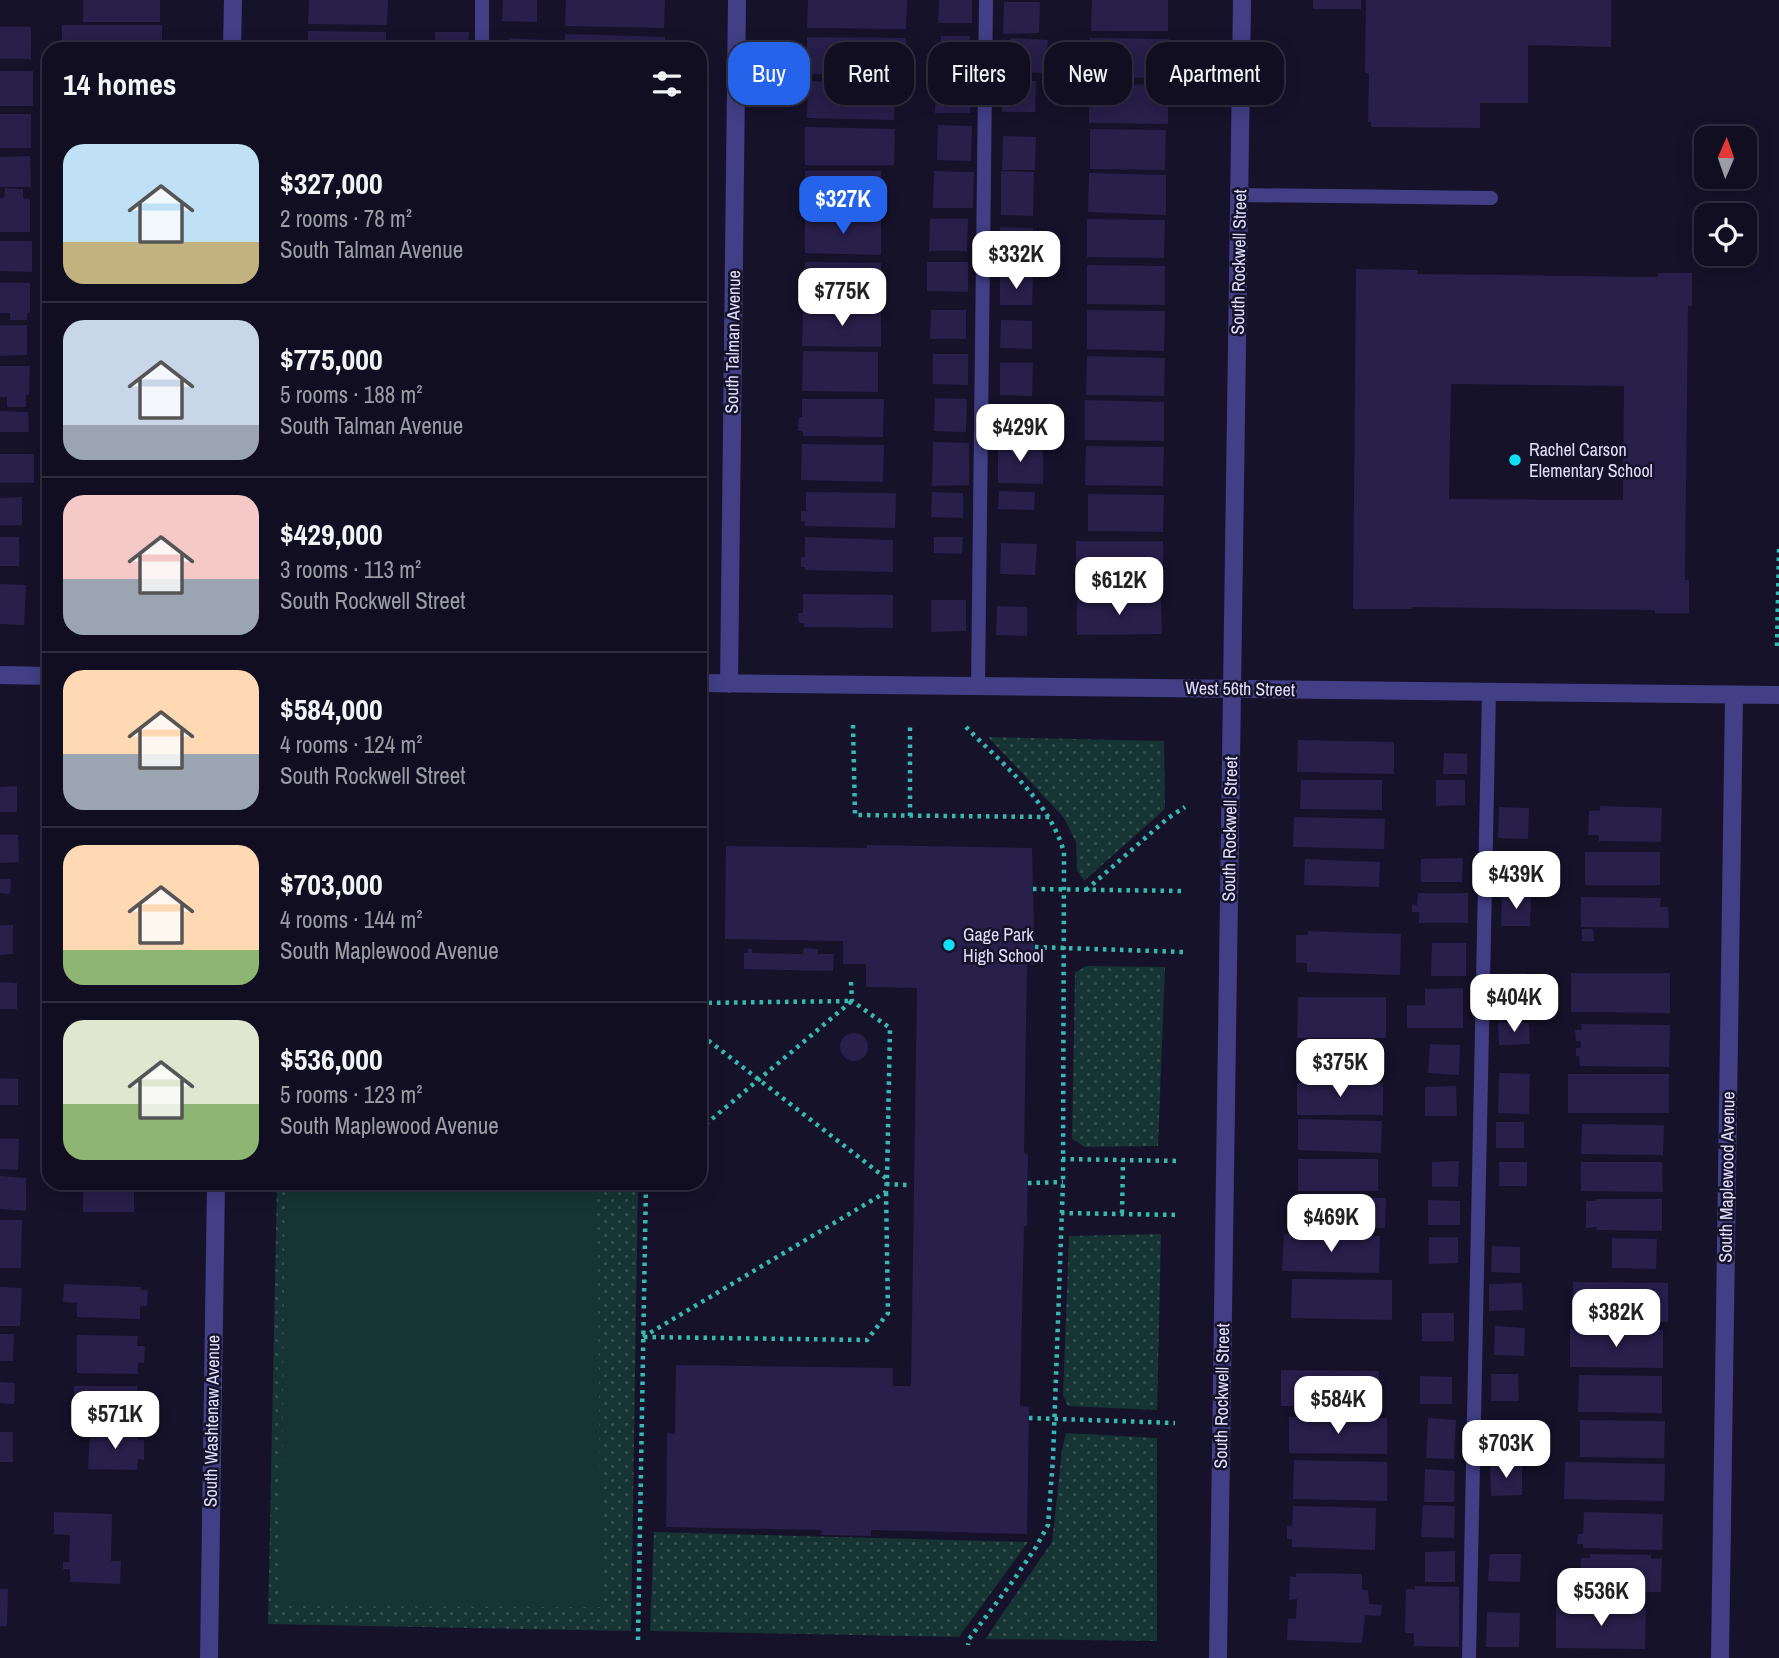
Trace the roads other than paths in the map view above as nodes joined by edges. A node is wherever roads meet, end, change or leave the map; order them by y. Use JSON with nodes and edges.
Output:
{"nodes":[{"id":1,"x":233,"y":0,"type":"edge"},
{"id":2,"x":482,"y":0,"type":"edge"},
{"id":3,"x":737,"y":0,"type":"edge"},
{"id":4,"x":986,"y":0,"type":"edge"},
{"id":5,"x":1242,"y":0,"type":"edge"},
{"id":6,"x":232,"y":42,"type":"edge"},
{"id":7,"x":482,"y":42,"type":"edge"},
{"id":8,"x":1240,"y":195,"type":"junction"},
{"id":9,"x":1491,"y":198,"type":"dead end"},
{"id":10,"x":0,"y":675,"type":"edge"},
{"id":11,"x":42,"y":676,"type":"edge"},
{"id":12,"x":707,"y":683,"type":"edge"},
{"id":13,"x":729,"y":684,"type":"junction"},
{"id":14,"x":978,"y":686,"type":"junction"},
{"id":15,"x":1232,"y":689,"type":"junction"},
{"id":16,"x":1489,"y":692,"type":"junction"},
{"id":17,"x":1734,"y":695,"type":"junction"},
{"id":18,"x":1779,"y":695,"type":"edge"},
{"id":19,"x":216,"y":1190,"type":"edge"},
{"id":20,"x":209,"y":1658,"type":"edge"},
{"id":21,"x":1218,"y":1658,"type":"edge"},
{"id":22,"x":1469,"y":1658,"type":"edge"},
{"id":23,"x":1720,"y":1658,"type":"edge"}],
"edges":[{"from":1,"to":6,"type":"street"},
{"from":2,"to":7,"type":"lane"},
{"from":3,"to":13,"type":"street","name":"South Talman Avenue"},
{"from":4,"to":14,"type":"lane"},
{"from":5,"to":8,"type":"street","name":"South Rockwell Street"},
{"from":8,"to":9,"type":"lane"},
{"from":8,"to":15,"type":"street","name":"South Rockwell Street"},
{"from":10,"to":11,"type":"street"},
{"from":12,"to":13,"type":"street","name":"West 56th Street"},
{"from":13,"to":14,"type":"street","name":"West 56th Street"},
{"from":14,"to":15,"type":"street","name":"West 56th Street"},
{"from":15,"to":16,"type":"street","name":"West 56th Street"},
{"from":15,"to":21,"type":"street","name":"South Rockwell Street"},
{"from":16,"to":17,"type":"street","name":"West 56th Street"},
{"from":16,"to":22,"type":"lane"},
{"from":17,"to":18,"type":"street","name":"West 56th Street"},
{"from":17,"to":23,"type":"street","name":"South Maplewood Avenue"},
{"from":19,"to":20,"type":"street","name":"South Washtenaw Avenue"}]}
